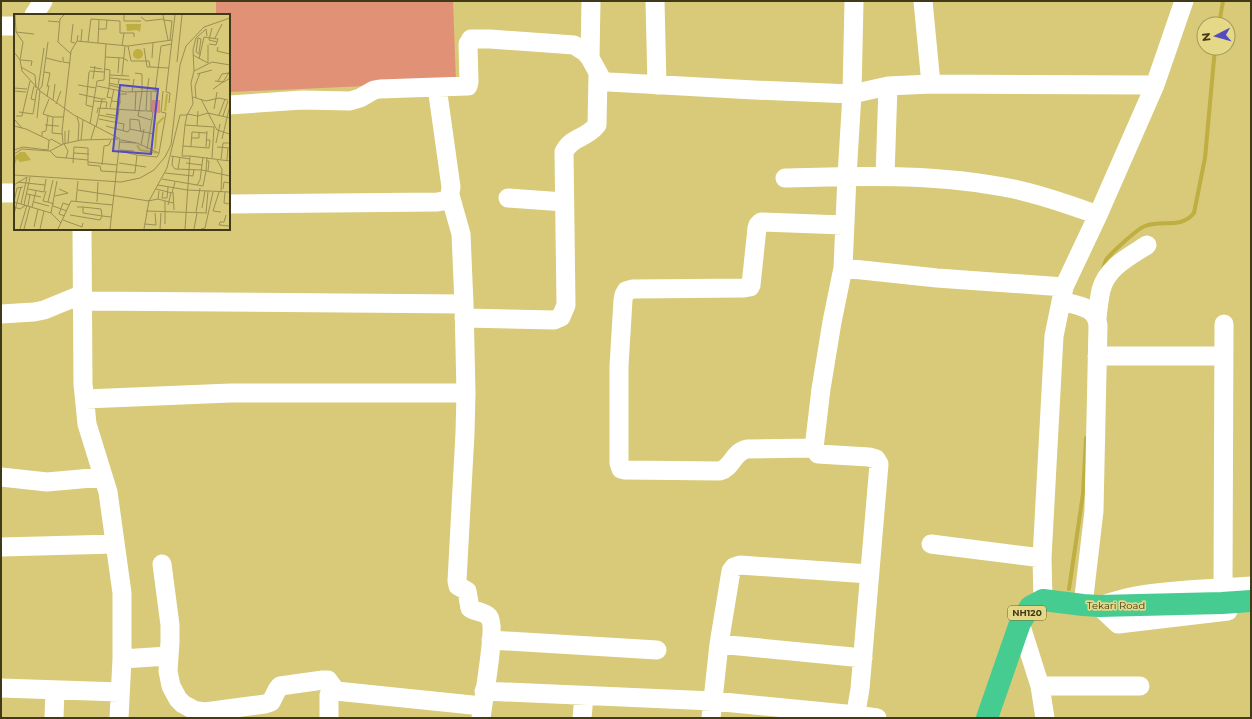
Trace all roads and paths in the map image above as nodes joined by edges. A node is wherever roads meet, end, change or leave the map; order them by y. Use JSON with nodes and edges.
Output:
{"nodes":[{"id":1,"x":43,"y":1,"type":"edge"},
{"id":2,"x":50,"y":1,"type":"edge"},
{"id":3,"x":591,"y":1,"type":"edge"},
{"id":4,"x":655,"y":1,"type":"edge"},
{"id":5,"x":854,"y":1,"type":"edge"},
{"id":6,"x":923,"y":1,"type":"edge"},
{"id":7,"x":1184,"y":1,"type":"edge"},
{"id":8,"x":35,"y":14,"type":"edge"},
{"id":9,"x":53,"y":14,"type":"edge"},
{"id":10,"x":1,"y":26,"type":"edge"},
{"id":11,"x":14,"y":26,"type":"edge"},
{"id":12,"x":590,"y":58,"type":"junction"},
{"id":13,"x":598,"y":75,"type":"junction"},
{"id":14,"x":658,"y":84,"type":"junction"},
{"id":15,"x":931,"y":84,"type":"junction"},
{"id":16,"x":1155,"y":85,"type":"junction"},
{"id":17,"x":888,"y":86,"type":"junction"},
{"id":18,"x":438,"y":87,"type":"junction"},
{"id":19,"x":852,"y":94,"type":"junction"},
{"id":20,"x":230,"y":105,"type":"edge"},
{"id":21,"x":846,"y":176,"type":"junction"},
{"id":22,"x":885,"y":176,"type":"junction"},
{"id":23,"x":785,"y":178,"type":"dead end"},
{"id":24,"x":1,"y":193,"type":"edge"},
{"id":25,"x":14,"y":193,"type":"edge"},
{"id":26,"x":450,"y":195,"type":"junction"},
{"id":27,"x":508,"y":198,"type":"dead end"},
{"id":28,"x":564,"y":202,"type":"junction"},
{"id":29,"x":230,"y":204,"type":"edge"},
{"id":30,"x":1098,"y":214,"type":"junction"},
{"id":31,"x":844,"y":225,"type":"junction"},
{"id":32,"x":82,"y":230,"type":"edge"},
{"id":33,"x":1147,"y":245,"type":"dead end"},
{"id":34,"x":843,"y":268,"type":"junction"},
{"id":35,"x":1063,"y":294,"type":"junction"},
{"id":36,"x":83,"y":297,"type":"junction"},
{"id":37,"x":464,"y":311,"type":"junction"},
{"id":38,"x":1,"y":314,"type":"edge"},
{"id":39,"x":1097,"y":318,"type":"junction"},
{"id":40,"x":1224,"y":324,"type":"dead end"},
{"id":41,"x":1097,"y":356,"type":"junction"},
{"id":42,"x":1223,"y":356,"type":"junction"},
{"id":43,"x":466,"y":393,"type":"junction"},
{"id":44,"x":84,"y":399,"type":"junction"},
{"id":45,"x":814,"y":448,"type":"junction"},
{"id":46,"x":1,"y":477,"type":"edge"},
{"id":47,"x":103,"y":477,"type":"junction"},
{"id":48,"x":115,"y":544,"type":"junction"},
{"id":49,"x":931,"y":544,"type":"dead end"},
{"id":50,"x":1,"y":547,"type":"edge"},
{"id":51,"x":1042,"y":558,"type":"junction"},
{"id":52,"x":162,"y":564,"type":"dead end"},
{"id":53,"x":869,"y":574,"type":"junction"},
{"id":54,"x":1251,"y":586,"type":"edge"},
{"id":55,"x":1223,"y":588,"type":"junction"},
{"id":56,"x":1044,"y":600,"type":"junction"},
{"id":57,"x":1251,"y":601,"type":"edge"},
{"id":58,"x":1091,"y":606,"type":"junction"},
{"id":59,"x":1251,"y":609,"type":"edge"},
{"id":60,"x":1020,"y":623,"type":"junction"},
{"id":61,"x":491,"y":640,"type":"junction"},
{"id":62,"x":720,"y":644,"type":"junction"},
{"id":63,"x":657,"y":650,"type":"dead end"},
{"id":64,"x":168,"y":656,"type":"junction"},
{"id":65,"x":863,"y":658,"type":"junction"},
{"id":66,"x":122,"y":660,"type":"junction"},
{"id":67,"x":1056,"y":686,"type":"junction"},
{"id":68,"x":1140,"y":686,"type":"dead end"},
{"id":69,"x":1,"y":688,"type":"edge"},
{"id":70,"x":55,"y":690,"type":"junction"},
{"id":71,"x":120,"y":692,"type":"junction"},
{"id":72,"x":336,"y":692,"type":"junction"},
{"id":73,"x":584,"y":696,"type":"junction"},
{"id":74,"x":483,"y":705,"type":"edge"},
{"id":75,"x":712,"y":709,"type":"edge"},
{"id":76,"x":856,"y":716,"type":"edge"},
{"id":77,"x":54,"y":718,"type":"edge"},
{"id":78,"x":119,"y":718,"type":"edge"},
{"id":79,"x":328,"y":718,"type":"edge"},
{"id":80,"x":582,"y":718,"type":"edge"},
{"id":81,"x":877,"y":718,"type":"edge"},
{"id":82,"x":987,"y":718,"type":"edge"},
{"id":83,"x":1045,"y":718,"type":"edge"}],
"edges":[{"from":1,"to":8,"type":"street"},
{"from":2,"to":9,"type":"street"},
{"from":3,"to":12,"type":"street"},
{"from":4,"to":14,"type":"street"},
{"from":5,"to":19,"type":"street"},
{"from":6,"to":15,"type":"street"},
{"from":7,"to":16,"type":"street"},
{"from":10,"to":11,"type":"street"},
{"from":12,"to":13,"type":"street"},
{"from":12,"to":18,"type":"street"},
{"from":13,"to":14,"type":"street"},
{"from":13,"to":28,"type":"street"},
{"from":14,"to":19,"type":"street"},
{"from":15,"to":16,"type":"street"},
{"from":15,"to":17,"type":"street"},
{"from":16,"to":30,"type":"street"},
{"from":17,"to":19,"type":"street"},
{"from":17,"to":22,"type":"street"},
{"from":18,"to":20,"type":"street"},
{"from":18,"to":26,"type":"street"},
{"from":19,"to":21,"type":"street"},
{"from":21,"to":22,"type":"street"},
{"from":21,"to":23,"type":"street"},
{"from":21,"to":31,"type":"street"},
{"from":22,"to":30,"type":"street"},
{"from":24,"to":25,"type":"street"},
{"from":26,"to":29,"type":"street"},
{"from":26,"to":37,"type":"street"},
{"from":27,"to":28,"type":"street"},
{"from":28,"to":37,"type":"street"},
{"from":30,"to":35,"type":"street"},
{"from":31,"to":34,"type":"street"},
{"from":31,"to":45,"type":"street"},
{"from":32,"to":36,"type":"street"},
{"from":33,"to":39,"type":"street"},
{"from":34,"to":35,"type":"street"},
{"from":34,"to":45,"type":"street"},
{"from":35,"to":39,"type":"street"},
{"from":35,"to":51,"type":"street"},
{"from":36,"to":37,"type":"street"},
{"from":36,"to":38,"type":"street"},
{"from":36,"to":44,"type":"street"},
{"from":37,"to":43,"type":"street"},
{"from":39,"to":41,"type":"street"},
{"from":40,"to":42,"type":"street"},
{"from":41,"to":42,"type":"street"},
{"from":41,"to":58,"type":"street"},
{"from":42,"to":55,"type":"street"},
{"from":43,"to":44,"type":"street"},
{"from":43,"to":61,"type":"street"},
{"from":44,"to":47,"type":"street"},
{"from":45,"to":53,"type":"street"},
{"from":46,"to":47,"type":"street"},
{"from":47,"to":48,"type":"street"},
{"from":48,"to":50,"type":"street"},
{"from":48,"to":66,"type":"street"},
{"from":49,"to":51,"type":"street"},
{"from":51,"to":56,"type":"street"},
{"from":52,"to":64,"type":"street"},
{"from":53,"to":62,"type":"street"},
{"from":53,"to":65,"type":"street"},
{"from":54,"to":55,"type":"street"},
{"from":55,"to":58,"type":"street"},
{"from":56,"to":58,"type":"highway","name":"Tekari Road","number":"NH120"},
{"from":56,"to":60,"type":"highway","number":"NH120"},
{"from":57,"to":58,"type":"highway","name":"Tekari Road","number":"NH120"},
{"from":58,"to":59,"type":"street"},
{"from":60,"to":67,"type":"street"},
{"from":60,"to":82,"type":"highway","number":"NH120"},
{"from":61,"to":63,"type":"street"},
{"from":61,"to":74,"type":"street"},
{"from":62,"to":65,"type":"street"},
{"from":62,"to":75,"type":"street"},
{"from":64,"to":66,"type":"street"},
{"from":64,"to":72,"type":"street"},
{"from":65,"to":76,"type":"street"},
{"from":66,"to":71,"type":"street"},
{"from":67,"to":68,"type":"street"},
{"from":67,"to":83,"type":"street"},
{"from":69,"to":70,"type":"street"},
{"from":70,"to":71,"type":"street"},
{"from":70,"to":77,"type":"street"},
{"from":71,"to":78,"type":"street"},
{"from":72,"to":74,"type":"street"},
{"from":72,"to":79,"type":"street"},
{"from":73,"to":74,"type":"street"},
{"from":73,"to":75,"type":"street"},
{"from":73,"to":80,"type":"street"},
{"from":75,"to":76,"type":"street"},
{"from":76,"to":81,"type":"street"}]}
